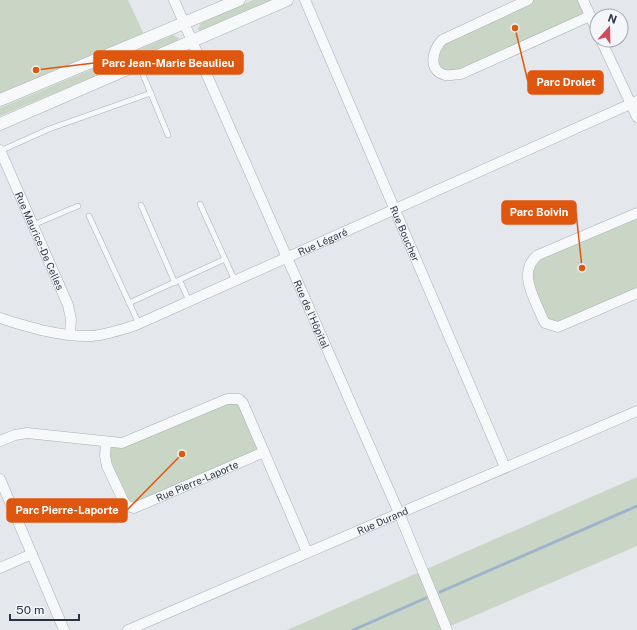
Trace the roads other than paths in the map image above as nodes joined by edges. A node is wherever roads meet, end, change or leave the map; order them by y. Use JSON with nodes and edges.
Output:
{"nodes":[{"id":1,"x":174,"y":0,"type":"edge"},
{"id":2,"x":239,"y":0,"type":"edge"},
{"id":3,"x":287,"y":0,"type":"edge"},
{"id":4,"x":305,"y":0,"type":"edge"},
{"id":5,"x":528,"y":0,"type":"edge"},
{"id":6,"x":583,"y":0,"type":"edge"},
{"id":7,"x":589,"y":14,"type":"edge"},
{"id":8,"x":589,"y":16,"type":"edge"},
{"id":9,"x":184,"y":24,"type":"junction"},
{"id":10,"x":192,"y":42,"type":"junction"},
{"id":11,"x":605,"y":48,"type":"edge"},
{"id":12,"x":139,"y":66,"type":"junction"},
{"id":13,"x":151,"y":93,"type":"junction"},
{"id":14,"x":0,"y":100,"type":"edge"},
{"id":15,"x":634,"y":103,"type":"edge"},
{"id":16,"x":637,"y":117,"type":"edge"},
{"id":17,"x":0,"y":124,"type":"edge"},
{"id":18,"x":168,"y":135,"type":"dead end"},
{"id":19,"x":0,"y":150,"type":"edge"},
{"id":20,"x":200,"y":204,"type":"dead end"},
{"id":21,"x":141,"y":205,"type":"dead end"},
{"id":22,"x":78,"y":206,"type":"dead end"},
{"id":23,"x":394,"y":210,"type":"junction"},
{"id":24,"x":637,"y":213,"type":"edge"},
{"id":25,"x":89,"y":216,"type":"dead end"},
{"id":26,"x":33,"y":225,"type":"junction"},
{"id":27,"x":287,"y":257,"type":"junction"},
{"id":28,"x":225,"y":259,"type":"junction"},
{"id":29,"x":235,"y":280,"type":"junction"},
{"id":30,"x":178,"y":282,"type":"junction"},
{"id":31,"x":637,"y":293,"type":"edge"},
{"id":32,"x":189,"y":301,"type":"junction"},
{"id":33,"x":129,"y":303,"type":"junction"},
{"id":34,"x":0,"y":318,"type":"edge"},
{"id":35,"x":139,"y":324,"type":"junction"},
{"id":36,"x":70,"y":334,"type":"junction"},
{"id":37,"x":637,"y":410,"type":"edge"},
{"id":38,"x":0,"y":441,"type":"edge"},
{"id":39,"x":106,"y":442,"type":"junction"},
{"id":40,"x":264,"y":452,"type":"junction"},
{"id":41,"x":505,"y":468,"type":"junction"},
{"id":42,"x":0,"y":479,"type":"edge"},
{"id":43,"x":399,"y":513,"type":"junction"},
{"id":44,"x":307,"y":552,"type":"junction"},
{"id":45,"x":32,"y":554,"type":"junction"},
{"id":46,"x":0,"y":568,"type":"edge"},
{"id":47,"x":64,"y":630,"type":"edge"},
{"id":48,"x":128,"y":630,"type":"edge"},
{"id":49,"x":447,"y":630,"type":"edge"}],
"edges":[{"from":1,"to":9,"type":"street","name":"Rue de l'Hôpital"},
{"from":2,"to":9,"type":"street"},
{"from":3,"to":10,"type":"street"},
{"from":4,"to":23,"type":"street","name":"Rue Boucher"},
{"from":5,"to":8,"type":"street"},
{"from":6,"to":7,"type":"street"},
{"from":9,"to":10,"type":"street","name":"Rue de l'Hôpital"},
{"from":9,"to":14,"type":"street"},
{"from":10,"to":12,"type":"street"},
{"from":10,"to":27,"type":"street","name":"Rue de l'Hôpital"},
{"from":11,"to":15,"type":"street"},
{"from":12,"to":13,"type":"lane"},
{"from":12,"to":17,"type":"street"},
{"from":13,"to":18,"type":"lane"},
{"from":13,"to":19,"type":"lane"},
{"from":15,"to":16,"type":"street"},
{"from":15,"to":23,"type":"street","name":"Rue Légaré"},
{"from":19,"to":26,"type":"street","name":"Rue Maurice-De Celles"},
{"from":20,"to":28,"type":"lane"},
{"from":21,"to":30,"type":"lane"},
{"from":22,"to":26,"type":"lane"},
{"from":23,"to":27,"type":"street","name":"Rue Légaré"},
{"from":23,"to":41,"type":"street","name":"Rue Boucher"},
{"from":24,"to":31,"type":"street"},
{"from":25,"to":33,"type":"lane"},
{"from":26,"to":36,"type":"street","name":"Rue Maurice-De Celles"},
{"from":27,"to":29,"type":"street","name":"Rue Légaré"},
{"from":27,"to":43,"type":"street","name":"Rue de l'Hôpital"},
{"from":28,"to":29,"type":"lane"},
{"from":28,"to":30,"type":"lane"},
{"from":29,"to":32,"type":"street","name":"Rue Légaré"},
{"from":30,"to":32,"type":"lane"},
{"from":30,"to":33,"type":"lane"},
{"from":32,"to":35,"type":"street","name":"Rue Légaré"},
{"from":33,"to":35,"type":"lane"},
{"from":34,"to":36,"type":"street","name":"Rue Légaré"},
{"from":35,"to":36,"type":"street","name":"Rue Légaré"},
{"from":37,"to":41,"type":"street","name":"Rue Durand"},
{"from":38,"to":39,"type":"street"},
{"from":39,"to":40,"type":"street"},
{"from":39,"to":40,"type":"street","name":"Rue Pierre-Laporte"},
{"from":40,"to":44,"type":"street"},
{"from":41,"to":43,"type":"street","name":"Rue Durand"},
{"from":42,"to":45,"type":"street"},
{"from":43,"to":44,"type":"street","name":"Rue Durand"},
{"from":43,"to":49,"type":"street","name":"Rue de l'Hôpital"},
{"from":44,"to":48,"type":"street","name":"Rue Durand"},
{"from":45,"to":46,"type":"street"},
{"from":45,"to":47,"type":"street"}]}
